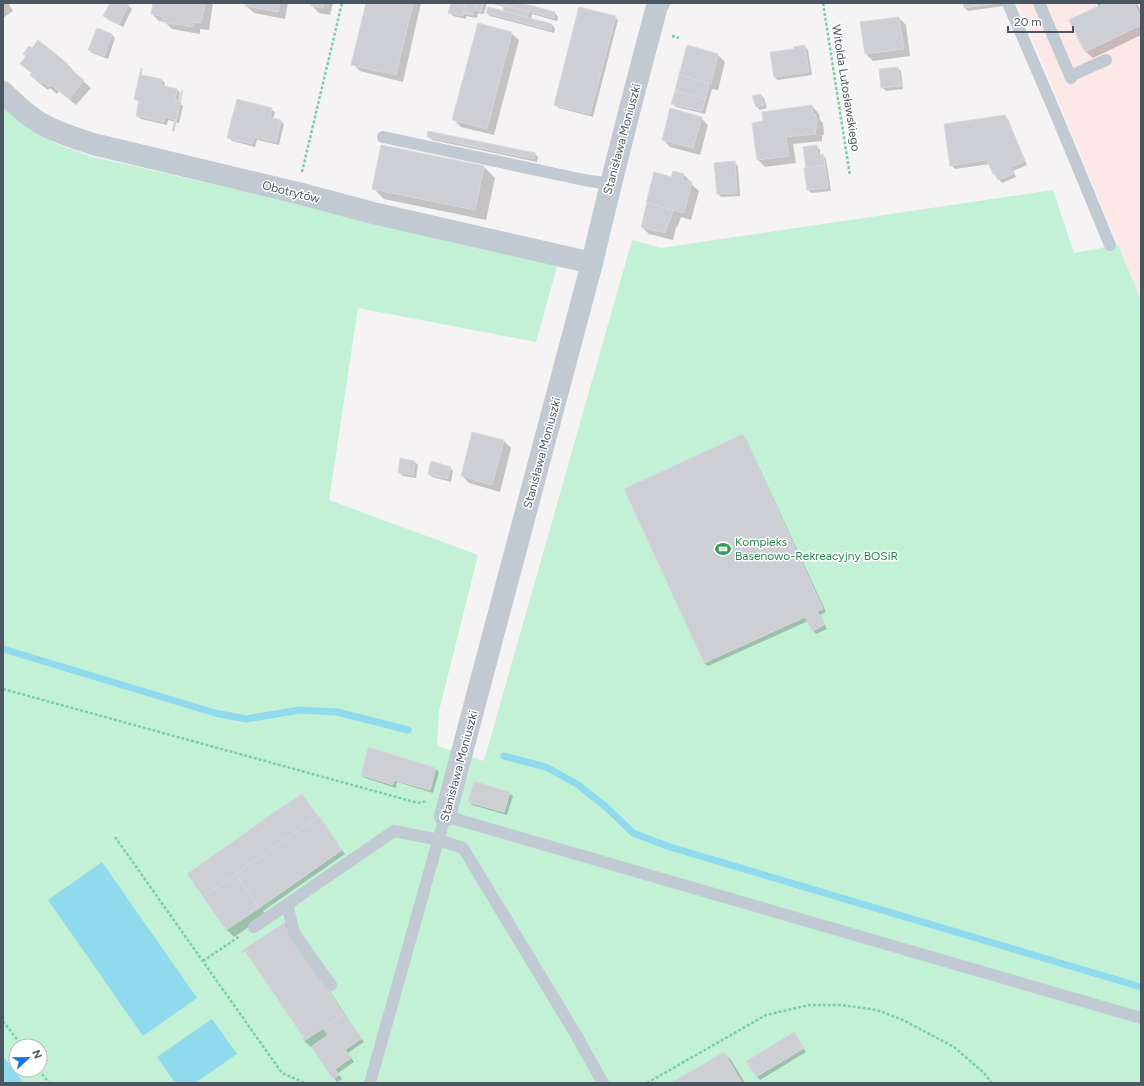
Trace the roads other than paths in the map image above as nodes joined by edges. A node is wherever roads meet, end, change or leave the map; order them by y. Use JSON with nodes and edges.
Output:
{"nodes":[{"id":1,"x":659,"y":3,"type":"edge"},
{"id":2,"x":1008,"y":3,"type":"edge"},
{"id":3,"x":1039,"y":3,"type":"edge"},
{"id":4,"x":1106,"y":60,"type":"dead end"},
{"id":5,"x":3,"y":92,"type":"edge"},
{"id":6,"x":383,"y":137,"type":"dead end"},
{"id":7,"x":610,"y":184,"type":"junction"},
{"id":8,"x":1110,"y":245,"type":"dead end"},
{"id":9,"x":592,"y":263,"type":"junction"},
{"id":10,"x":445,"y":816,"type":"junction"},
{"id":11,"x":439,"y":840,"type":"junction"},
{"id":12,"x":287,"y":904,"type":"junction"},
{"id":13,"x":254,"y":927,"type":"road end"},
{"id":14,"x":331,"y":985,"type":"dead end"},
{"id":15,"x":1141,"y":1018,"type":"edge"},
{"id":16,"x":370,"y":1083,"type":"edge"},
{"id":17,"x":603,"y":1083,"type":"edge"}],
"edges":[{"from":1,"to":7,"type":"street","name":"Stanisława Moniuszki"},
{"from":2,"to":8,"type":"lane"},
{"from":3,"to":4,"type":"lane"},
{"from":5,"to":9,"type":"street","name":"Obotrytów"},
{"from":6,"to":7,"type":"lane"},
{"from":7,"to":9,"type":"street","name":"Stanisława Moniuszki"},
{"from":9,"to":10,"type":"street","name":"Stanisława Moniuszki"},
{"from":10,"to":11,"type":"lane","name":"Stanisława Moniuszki"},
{"from":10,"to":15,"type":"lane"},
{"from":11,"to":12,"type":"lane"},
{"from":11,"to":16,"type":"lane","name":"Stanisława Moniuszki"},
{"from":11,"to":17,"type":"lane"},
{"from":12,"to":13,"type":"lane"},
{"from":12,"to":14,"type":"lane"}]}
